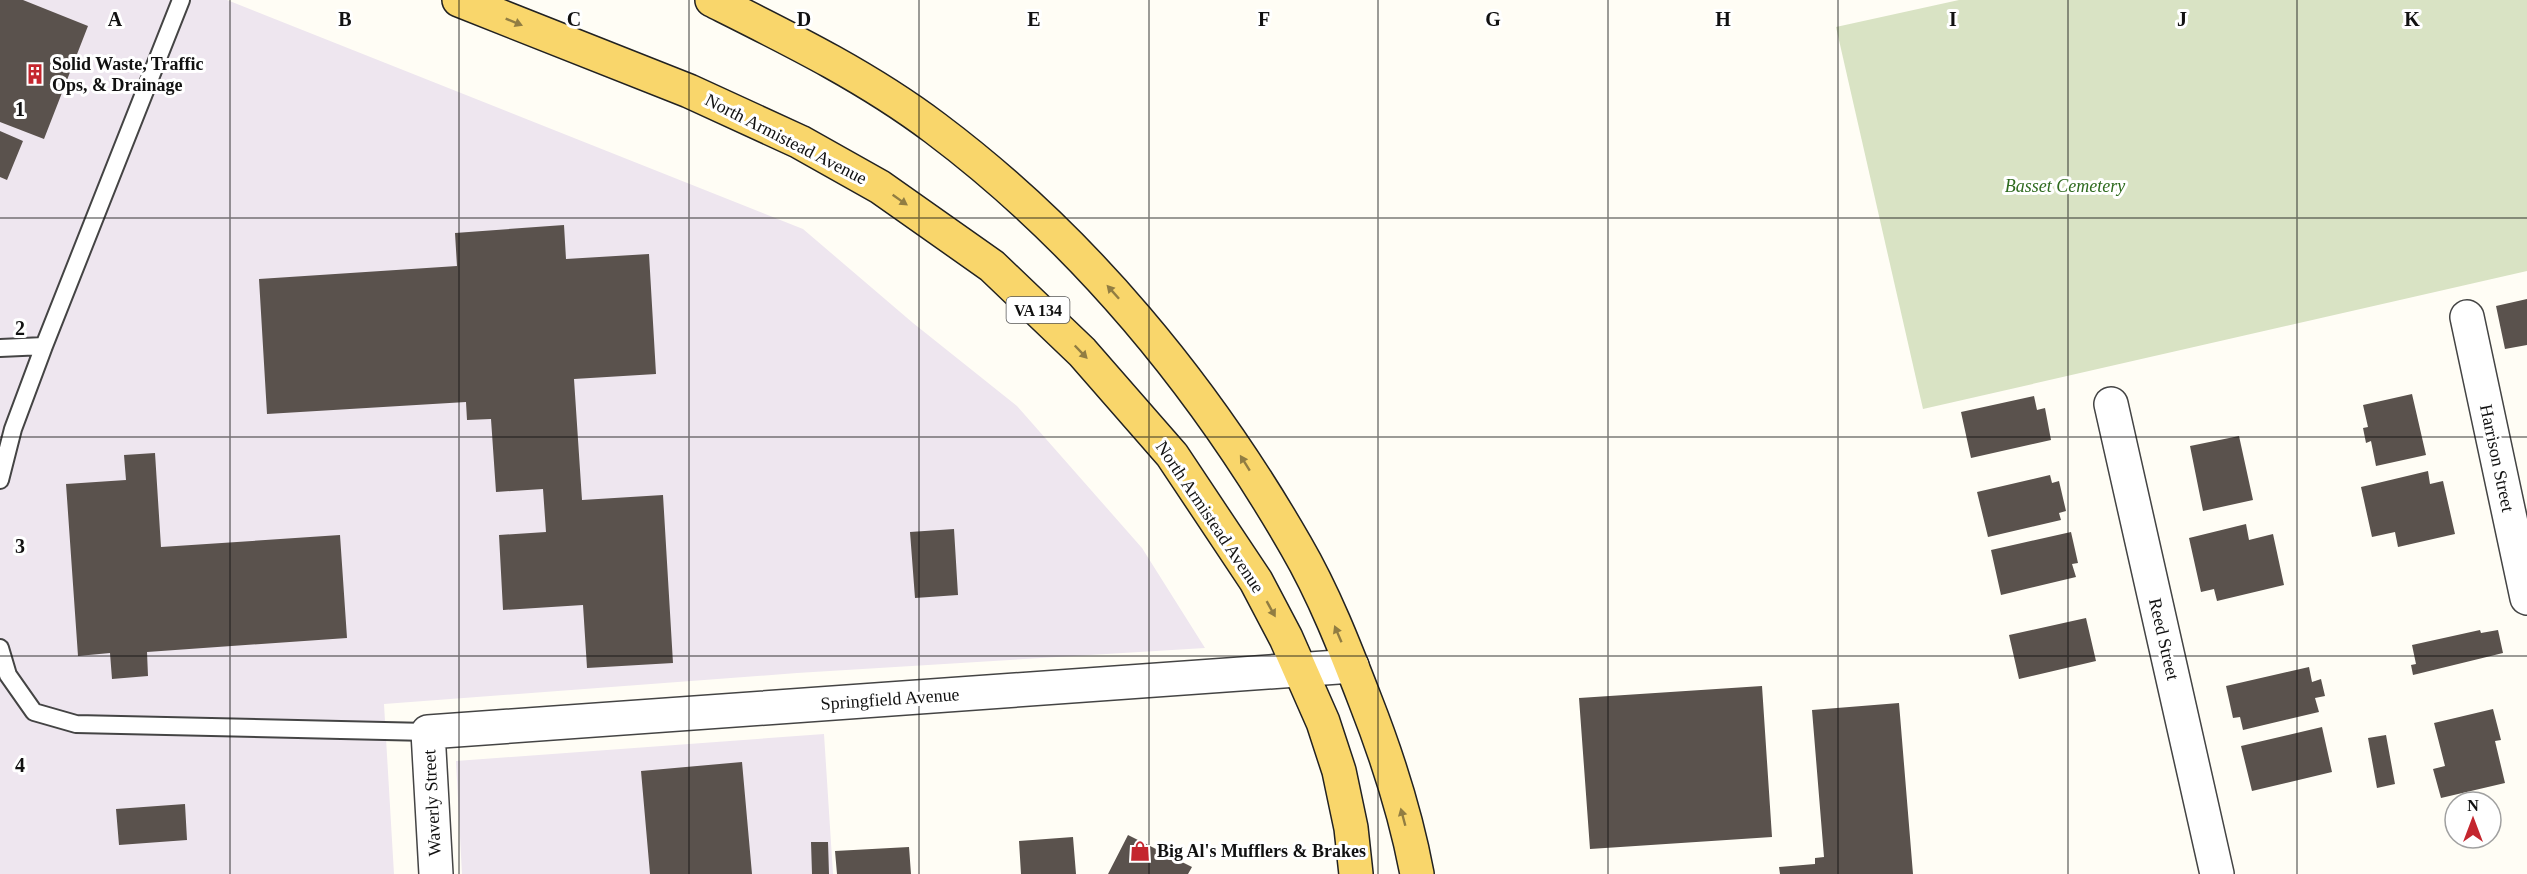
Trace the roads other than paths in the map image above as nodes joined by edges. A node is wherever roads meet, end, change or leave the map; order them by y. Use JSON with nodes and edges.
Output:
{"nodes":[{"id":1,"x":181,"y":0,"type":"edge"},
{"id":2,"x":459,"y":0,"type":"edge"},
{"id":3,"x":712,"y":0,"type":"edge"},
{"id":4,"x":2467,"y":317,"type":"dead end"},
{"id":5,"x":44,"y":346,"type":"junction"},
{"id":6,"x":0,"y":348,"type":"edge"},
{"id":7,"x":2110,"y":404,"type":"dead end"},
{"id":8,"x":0,"y":480,"type":"edge"},
{"id":9,"x":2527,"y":598,"type":"edge"},
{"id":10,"x":0,"y":648,"type":"edge"},
{"id":11,"x":1352,"y":666,"type":"junction"},
{"id":12,"x":1302,"y":670,"type":"junction"},
{"id":13,"x":428,"y":732,"type":"junction"},
{"id":14,"x":436,"y":874,"type":"edge"},
{"id":15,"x":1356,"y":874,"type":"edge"},
{"id":16,"x":1417,"y":874,"type":"edge"},
{"id":17,"x":2217,"y":874,"type":"edge"}],
"edges":[{"from":1,"to":5,"type":"lane"},
{"from":2,"to":12,"type":"main road","name":"North Armistead Avenue","number":"VA 134","one_way":true},
{"from":11,"to":3,"type":"main road","one_way":true},
{"from":4,"to":9,"type":"street","name":"Harrison Street"},
{"from":5,"to":6,"type":"lane"},
{"from":5,"to":8,"type":"lane"},
{"from":7,"to":17,"type":"street","name":"Reed Street"},
{"from":10,"to":13,"type":"lane"},
{"from":11,"to":12,"type":"street","name":"Springfield Avenue"},
{"from":16,"to":11,"type":"main road","one_way":true},
{"from":12,"to":13,"type":"street","name":"Springfield Avenue"},
{"from":12,"to":15,"type":"main road","name":"North Armistead Avenue","number":"VA 134"},
{"from":13,"to":14,"type":"street","name":"Waverly Street"}]}
